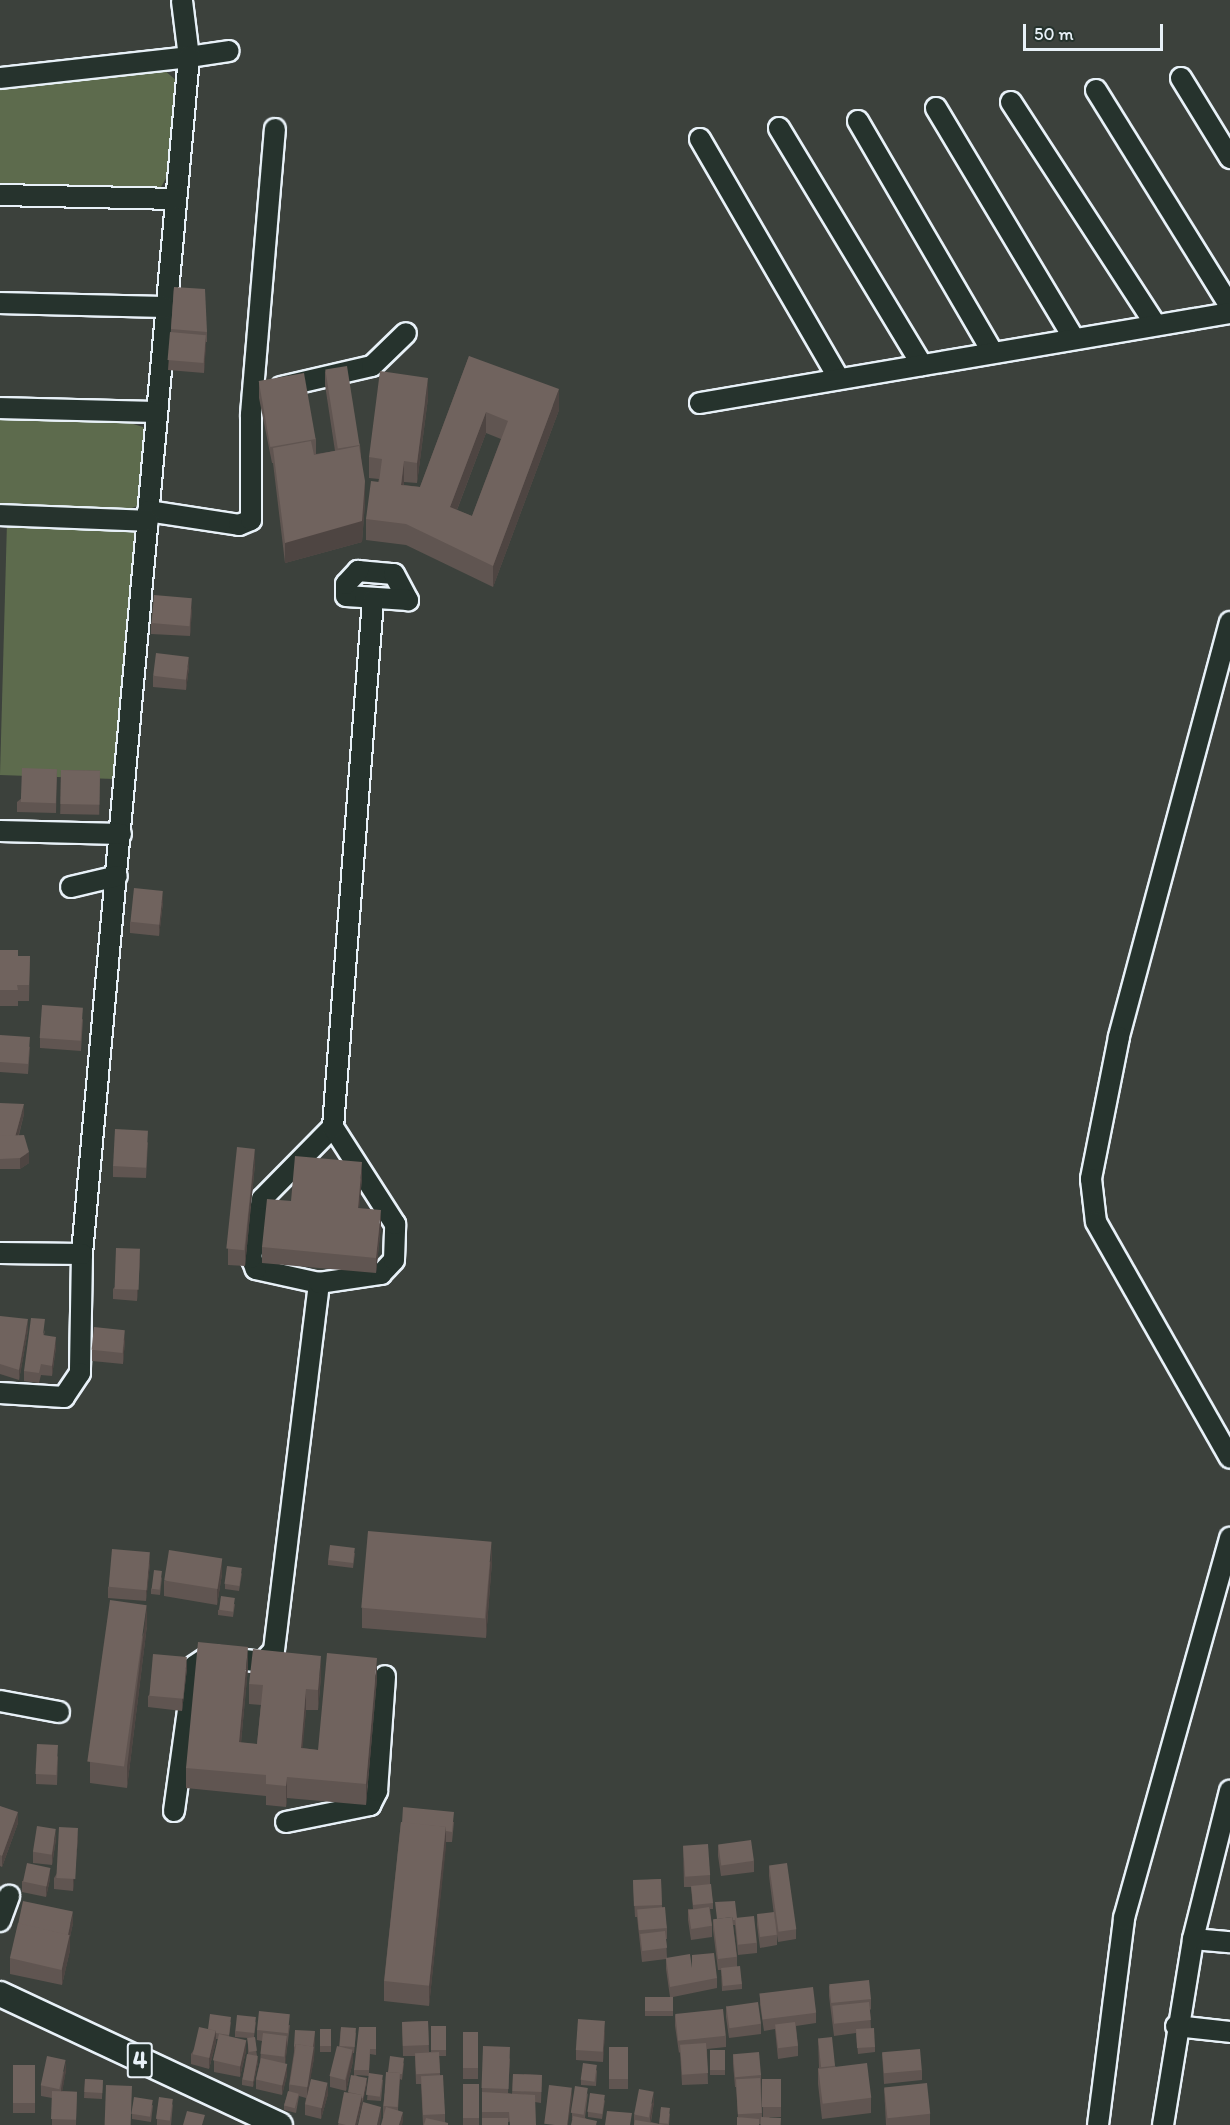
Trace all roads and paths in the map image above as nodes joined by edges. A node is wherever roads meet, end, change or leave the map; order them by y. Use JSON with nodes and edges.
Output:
{"nodes":[{"id":1,"x":182,"y":1,"type":"edge"},
{"id":2,"x":230,"y":51,"type":"dead end"},
{"id":3,"x":189,"y":57,"type":"junction"},
{"id":4,"x":0,"y":78,"type":"edge"},
{"id":5,"x":1181,"y":78,"type":"dead end"},
{"id":6,"x":1096,"y":90,"type":"dead end"},
{"id":7,"x":1011,"y":102,"type":"dead end"},
{"id":8,"x":936,"y":108,"type":"dead end"},
{"id":9,"x":858,"y":121,"type":"dead end"},
{"id":10,"x":779,"y":128,"type":"dead end"},
{"id":11,"x":275,"y":129,"type":"dead end"},
{"id":12,"x":700,"y":139,"type":"dead end"},
{"id":13,"x":1230,"y":158,"type":"edge"},
{"id":14,"x":0,"y":195,"type":"edge"},
{"id":15,"x":175,"y":199,"type":"junction"},
{"id":16,"x":0,"y":303,"type":"edge"},
{"id":17,"x":1230,"y":306,"type":"edge"},
{"id":18,"x":165,"y":307,"type":"junction"},
{"id":19,"x":1230,"y":313,"type":"edge"},
{"id":20,"x":1156,"y":326,"type":"junction"},
{"id":21,"x":406,"y":333,"type":"dead end"},
{"id":22,"x":1074,"y":339,"type":"junction"},
{"id":23,"x":993,"y":353,"type":"junction"},
{"id":24,"x":922,"y":365,"type":"junction"},
{"id":25,"x":839,"y":379,"type":"junction"},
{"id":26,"x":253,"y":393,"type":"junction"},
{"id":27,"x":700,"y":403,"type":"dead end"},
{"id":28,"x":0,"y":408,"type":"edge"},
{"id":29,"x":156,"y":412,"type":"junction"},
{"id":30,"x":0,"y":515,"type":"edge"},
{"id":31,"x":148,"y":516,"type":"junction"},
{"id":32,"x":373,"y":600,"type":"dead end"},
{"id":33,"x":1230,"y":622,"type":"edge"},
{"id":34,"x":0,"y":831,"type":"edge"},
{"id":35,"x":121,"y":834,"type":"junction"},
{"id":36,"x":117,"y":876,"type":"junction"},
{"id":37,"x":71,"y":887,"type":"dead end"},
{"id":38,"x":333,"y":1127,"type":"junction"},
{"id":39,"x":0,"y":1253,"type":"edge"},
{"id":40,"x":82,"y":1254,"type":"junction"},
{"id":41,"x":319,"y":1283,"type":"junction"},
{"id":42,"x":0,"y":1393,"type":"edge"},
{"id":43,"x":1230,"y":1458,"type":"edge"},
{"id":44,"x":1230,"y":1538,"type":"edge"},
{"id":45,"x":385,"y":1676,"type":"dead end"},
{"id":46,"x":0,"y":1701,"type":"edge"},
{"id":47,"x":59,"y":1712,"type":"dead end"},
{"id":48,"x":1230,"y":1791,"type":"edge"},
{"id":49,"x":174,"y":1811,"type":"dead end"},
{"id":50,"x":286,"y":1822,"type":"dead end"},
{"id":51,"x":1221,"y":1862,"type":"edge"},
{"id":52,"x":9,"y":1896,"type":"dead end"},
{"id":53,"x":0,"y":1921,"type":"edge"},
{"id":54,"x":1193,"y":1938,"type":"junction"},
{"id":55,"x":1230,"y":1942,"type":"edge"},
{"id":56,"x":0,"y":1994,"type":"edge"},
{"id":57,"x":1176,"y":2026,"type":"junction"},
{"id":58,"x":1230,"y":2032,"type":"edge"},
{"id":59,"x":280,"y":2125,"type":"edge"},
{"id":60,"x":1098,"y":2125,"type":"edge"},
{"id":61,"x":1163,"y":2125,"type":"edge"}],
"edges":[{"from":1,"to":3,"type":"street"},
{"from":2,"to":3,"type":"street"},
{"from":3,"to":4,"type":"street"},
{"from":3,"to":15,"type":"street"},
{"from":5,"to":13,"type":"street"},
{"from":6,"to":17,"type":"street"},
{"from":7,"to":20,"type":"street"},
{"from":8,"to":22,"type":"street"},
{"from":9,"to":23,"type":"street"},
{"from":10,"to":24,"type":"street"},
{"from":11,"to":26,"type":"street"},
{"from":12,"to":25,"type":"street"},
{"from":14,"to":15,"type":"street"},
{"from":15,"to":18,"type":"street"},
{"from":16,"to":18,"type":"street"},
{"from":18,"to":29,"type":"street"},
{"from":19,"to":20,"type":"street"},
{"from":20,"to":22,"type":"street"},
{"from":21,"to":26,"type":"street"},
{"from":22,"to":23,"type":"street"},
{"from":23,"to":24,"type":"street"},
{"from":24,"to":25,"type":"street"},
{"from":25,"to":27,"type":"street"},
{"from":26,"to":31,"type":"street"},
{"from":28,"to":29,"type":"street"},
{"from":29,"to":31,"type":"street"},
{"from":30,"to":31,"type":"street"},
{"from":31,"to":35,"type":"street"},
{"from":32,"to":38,"type":"street"},
{"from":33,"to":43,"type":"street"},
{"from":34,"to":35,"type":"street"},
{"from":35,"to":36,"type":"street"},
{"from":36,"to":37,"type":"street"},
{"from":36,"to":40,"type":"street"},
{"from":38,"to":41,"type":"street"},
{"from":38,"to":41,"type":"street"},
{"from":39,"to":40,"type":"street"},
{"from":40,"to":42,"type":"street"},
{"from":41,"to":49,"type":"street"},
{"from":44,"to":60,"type":"street"},
{"from":45,"to":50,"type":"street"},
{"from":46,"to":47,"type":"street"},
{"from":48,"to":51,"type":"street"},
{"from":51,"to":54,"type":"street"},
{"from":52,"to":53,"type":"street"},
{"from":54,"to":55,"type":"street"},
{"from":54,"to":57,"type":"street"},
{"from":56,"to":59,"type":"main road","number":"4"},
{"from":57,"to":58,"type":"street"},
{"from":57,"to":61,"type":"street"}]}
